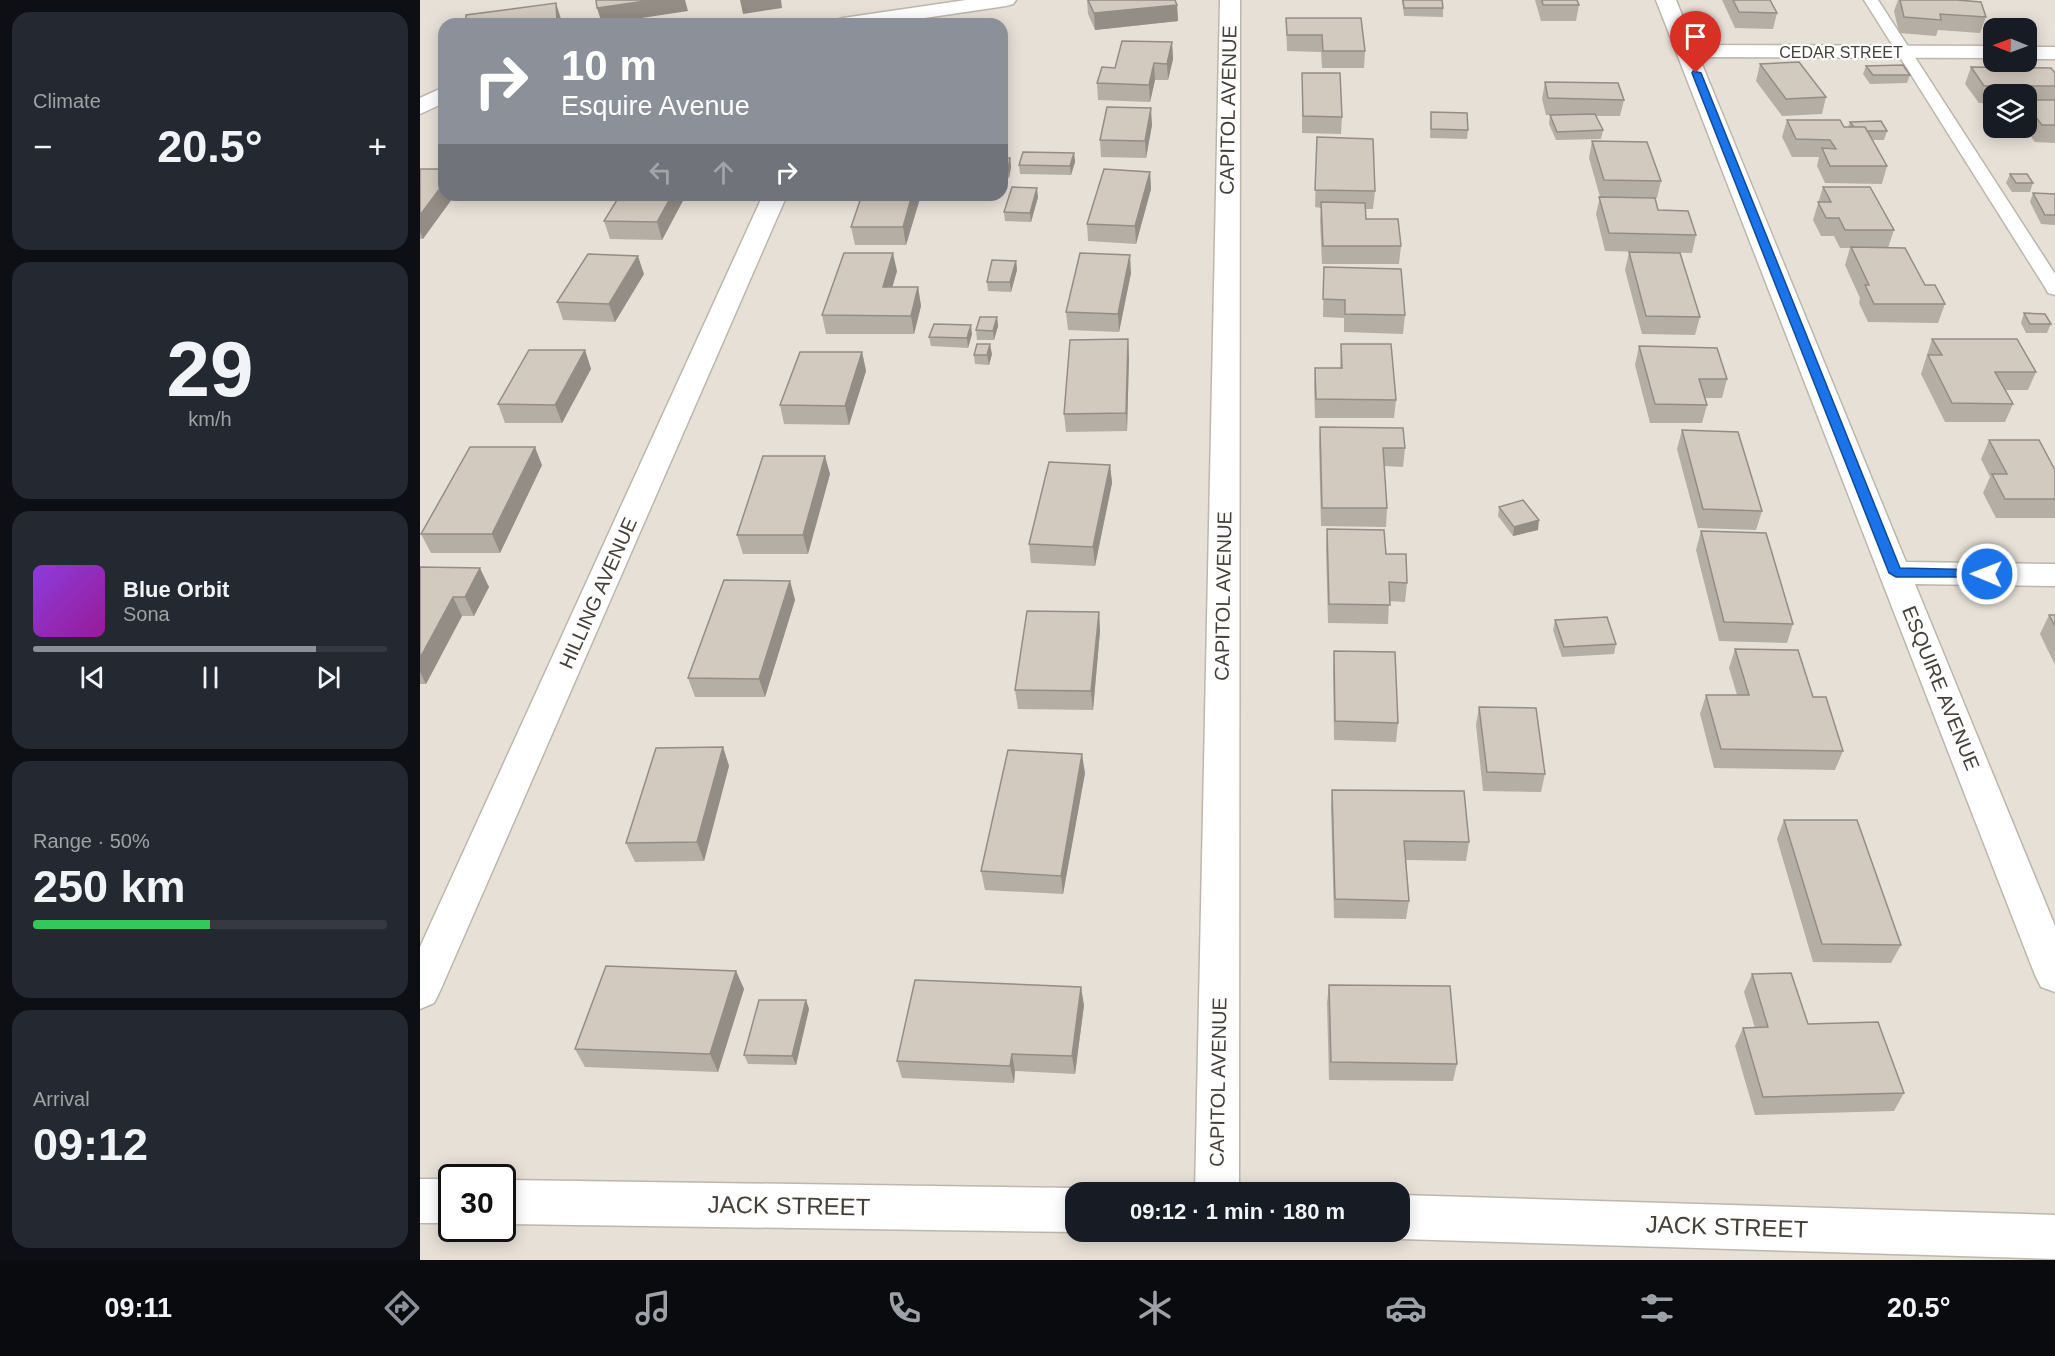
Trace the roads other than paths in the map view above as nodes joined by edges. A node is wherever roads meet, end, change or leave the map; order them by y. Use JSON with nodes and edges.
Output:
{"nodes":[{"id":1,"x":1006,"y":0,"type":"edge"},
{"id":2,"x":1230,"y":0,"type":"edge"},
{"id":3,"x":1665,"y":0,"type":"edge"},
{"id":4,"x":1871,"y":0,"type":"edge"},
{"id":5,"x":864,"y":18,"type":"edge"},
{"id":6,"x":1688,"y":51,"type":"junction"},
{"id":7,"x":1904,"y":52,"type":"junction"},
{"id":8,"x":1983,"y":52,"type":"edge"},
{"id":9,"x":2037,"y":52,"type":"edge"},
{"id":10,"x":2055,"y":53,"type":"edge"},
{"id":11,"x":438,"y":97,"type":"edge"},
{"id":12,"x":420,"y":107,"type":"edge"},
{"id":13,"x":772,"y":201,"type":"edge"},
{"id":14,"x":2055,"y":289,"type":"edge"},
{"id":15,"x":1896,"y":573,"type":"junction"},
{"id":16,"x":2055,"y":575,"type":"edge"},
{"id":17,"x":2055,"y":975,"type":"edge"},
{"id":18,"x":420,"y":991,"type":"edge"},
{"id":19,"x":1217,"y":1182,"type":"edge"},
{"id":20,"x":420,"y":1201,"type":"edge"},
{"id":21,"x":438,"y":1201,"type":"edge"},
{"id":22,"x":516,"y":1202,"type":"edge"},
{"id":23,"x":1065,"y":1210,"type":"edge"},
{"id":24,"x":1410,"y":1217,"type":"edge"},
{"id":25,"x":2055,"y":1237,"type":"edge"}],
"edges":[{"from":1,"to":5,"type":"street"},
{"from":2,"to":19,"type":"street","name":"CAPITOL AVENUE"},
{"from":3,"to":6,"type":"street","name":"ESQUIRE AVENUE"},
{"from":4,"to":7,"type":"lane"},
{"from":6,"to":7,"type":"street","name":"CEDAR STREET"},
{"from":6,"to":15,"type":"street","name":"ESQUIRE AVENUE"},
{"from":7,"to":8,"type":"street","name":"CEDAR STREET"},
{"from":7,"to":14,"type":"lane"},
{"from":9,"to":10,"type":"street"},
{"from":11,"to":12,"type":"street"},
{"from":13,"to":18,"type":"street","name":"HILLING AVENUE"},
{"from":15,"to":16,"type":"street"},
{"from":15,"to":17,"type":"street","name":"ESQUIRE AVENUE"},
{"from":20,"to":21,"type":"street"},
{"from":22,"to":23,"type":"street","name":"JACK STREET"},
{"from":24,"to":25,"type":"street","name":"JACK STREET"}]}
